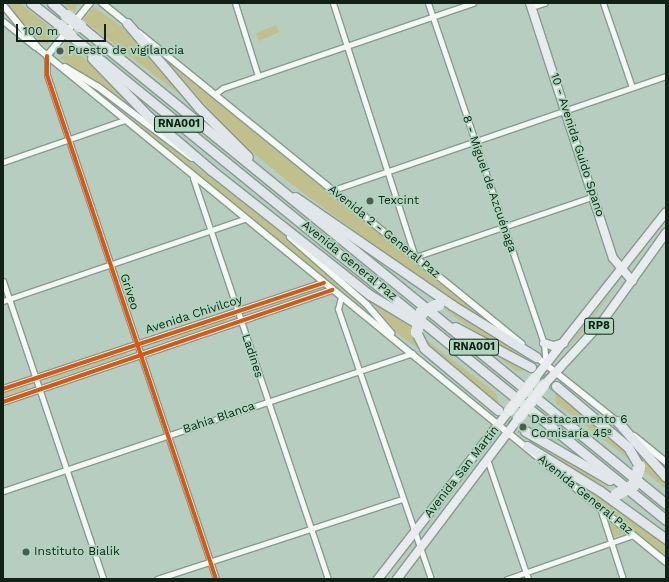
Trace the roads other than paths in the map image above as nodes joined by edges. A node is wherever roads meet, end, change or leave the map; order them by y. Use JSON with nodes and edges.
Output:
{"nodes":[{"id":1,"x":31,"y":3,"type":"edge"},
{"id":2,"x":52,"y":3,"type":"edge"},
{"id":3,"x":90,"y":3,"type":"edge"},
{"id":4,"x":102,"y":3,"type":"edge"},
{"id":5,"x":235,"y":3,"type":"edge"},
{"id":6,"x":333,"y":3,"type":"edge"},
{"id":7,"x":428,"y":3,"type":"edge"},
{"id":8,"x":473,"y":3,"type":"edge"},
{"id":9,"x":544,"y":3,"type":"edge"},
{"id":10,"x":603,"y":3,"type":"edge"},
{"id":11,"x":3,"y":5,"type":"edge"},
{"id":12,"x":530,"y":5,"type":"edge"},
{"id":13,"x":433,"y":16,"type":"junction"},
{"id":14,"x":4,"y":23,"type":"edge"},
{"id":15,"x":127,"y":23,"type":"junction"},
{"id":16,"x":81,"y":44,"type":"junction"},
{"id":17,"x":346,"y":46,"type":"junction"},
{"id":18,"x":39,"y":49,"type":"junction"},
{"id":19,"x":47,"y":56,"type":"junction"},
{"id":20,"x":60,"y":65,"type":"junction"},
{"id":21,"x":258,"y":76,"type":"junction"},
{"id":22,"x":666,"y":76,"type":"edge"},
{"id":23,"x":632,"y":87,"type":"junction"},
{"id":24,"x":215,"y":94,"type":"junction"},
{"id":25,"x":565,"y":110,"type":"junction"},
{"id":26,"x":124,"y":120,"type":"junction"},
{"id":27,"x":68,"y":139,"type":"junction"},
{"id":28,"x":474,"y":141,"type":"junction"},
{"id":29,"x":3,"y":162,"type":"edge"},
{"id":30,"x":210,"y":170,"type":"junction"},
{"id":31,"x":387,"y":171,"type":"junction"},
{"id":32,"x":193,"y":178,"type":"junction"},
{"id":33,"x":266,"y":178,"type":"junction"},
{"id":34,"x":282,"y":190,"type":"junction"},
{"id":35,"x":333,"y":190,"type":"junction"},
{"id":36,"x":594,"y":196,"type":"junction"},
{"id":37,"x":666,"y":212,"type":"edge"},
{"id":38,"x":244,"y":219,"type":"junction"},
{"id":39,"x":272,"y":220,"type":"junction"},
{"id":40,"x":504,"y":227,"type":"junction"},
{"id":41,"x":209,"y":230,"type":"junction"},
{"id":42,"x":666,"y":233,"type":"edge"},
{"id":43,"x":415,"y":257,"type":"junction"},
{"id":44,"x":110,"y":265,"type":"junction"},
{"id":45,"x":620,"y":270,"type":"junction"},
{"id":46,"x":3,"y":281,"type":"edge"},
{"id":47,"x":632,"y":281,"type":"junction"},
{"id":48,"x":324,"y":283,"type":"junction"},
{"id":49,"x":332,"y":290,"type":"junction"},
{"id":50,"x":410,"y":296,"type":"junction"},
{"id":51,"x":341,"y":297,"type":"junction"},
{"id":52,"x":9,"y":299,"type":"junction"},
{"id":53,"x":3,"y":301,"type":"edge"},
{"id":54,"x":452,"y":305,"type":"junction"},
{"id":55,"x":237,"y":312,"type":"junction"},
{"id":56,"x":241,"y":322,"type":"junction"},
{"id":57,"x":439,"y":336,"type":"junction"},
{"id":58,"x":396,"y":340,"type":"junction"},
{"id":59,"x":544,"y":343,"type":"junction"},
{"id":60,"x":564,"y":343,"type":"junction"},
{"id":61,"x":136,"y":345,"type":"junction"},
{"id":62,"x":412,"y":353,"type":"junction"},
{"id":63,"x":139,"y":356,"type":"junction"},
{"id":64,"x":536,"y":357,"type":"junction"},
{"id":65,"x":546,"y":365,"type":"junction"},
{"id":66,"x":531,"y":367,"type":"tunnel mouth"},
{"id":67,"x":359,"y":371,"type":"junction"},
{"id":68,"x":555,"y":373,"type":"junction"},
{"id":69,"x":35,"y":378,"type":"junction"},
{"id":70,"x":556,"y":386,"type":"tunnel mouth"},
{"id":71,"x":3,"y":389,"type":"edge"},
{"id":72,"x":39,"y":390,"type":"junction"},
{"id":73,"x":3,"y":402,"type":"edge"},
{"id":74,"x":266,"y":402,"type":"junction"},
{"id":75,"x":498,"y":410,"type":"tunnel mouth"},
{"id":76,"x":617,"y":421,"type":"junction"},
{"id":77,"x":499,"y":424,"type":"junction"},
{"id":78,"x":508,"y":431,"type":"junction"},
{"id":79,"x":525,"y":431,"type":"tunnel mouth"},
{"id":80,"x":167,"y":435,"type":"junction"},
{"id":81,"x":527,"y":446,"type":"junction"},
{"id":82,"x":488,"y":459,"type":"junction"},
{"id":83,"x":666,"y":462,"type":"edge"},
{"id":84,"x":66,"y":469,"type":"junction"},
{"id":85,"x":666,"y":477,"type":"edge"},
{"id":86,"x":600,"y":490,"type":"junction"},
{"id":87,"x":3,"y":491,"type":"edge"},
{"id":88,"x":637,"y":497,"type":"junction"},
{"id":89,"x":402,"y":499,"type":"junction"},
{"id":90,"x":666,"y":504,"type":"edge"},
{"id":91,"x":600,"y":508,"type":"junction"},
{"id":92,"x":666,"y":520,"type":"edge"},
{"id":93,"x":310,"y":527,"type":"junction"},
{"id":94,"x":414,"y":534,"type":"junction"},
{"id":95,"x":633,"y":535,"type":"junction"},
{"id":96,"x":666,"y":539,"type":"edge"},
{"id":97,"x":611,"y":543,"type":"junction"},
{"id":98,"x":419,"y":546,"type":"junction"},
{"id":99,"x":210,"y":561,"type":"junction"},
{"id":100,"x":666,"y":562,"type":"edge"},
{"id":101,"x":526,"y":572,"type":"junction"},
{"id":102,"x":103,"y":579,"type":"edge"},
{"id":103,"x":157,"y":579,"type":"edge"},
{"id":104,"x":216,"y":579,"type":"edge"},
{"id":105,"x":328,"y":579,"type":"edge"},
{"id":106,"x":378,"y":579,"type":"edge"},
{"id":107,"x":397,"y":579,"type":"edge"},
{"id":108,"x":431,"y":579,"type":"edge"},
{"id":109,"x":507,"y":579,"type":"edge"},
{"id":110,"x":528,"y":579,"type":"edge"},
{"id":111,"x":623,"y":579,"type":"edge"}],
"edges":[{"from":1,"to":16,"type":"highway","name":"Avenida General Paz","number":"RNA001","bridge":true},
{"from":2,"to":33,"type":"highway","name":"Avenida General Paz","number":"RNA001","bridge":true},
{"from":3,"to":19,"type":"street"},
{"from":4,"to":15,"type":"street","name":"Avenida 2 - General Paz"},
{"from":5,"to":21,"type":"street"},
{"from":6,"to":17,"type":"street"},
{"from":7,"to":13,"type":"street","name":"8 - Miguel de Azcuénaga"},
{"from":8,"to":13,"type":"street"},
{"from":9,"to":12,"type":"street"},
{"from":10,"to":23,"type":"street"},
{"from":11,"to":18,"type":"street","name":"Avenida General Paz"},
{"from":12,"to":25,"type":"main road","name":"10 - Avenida Guido Spano"},
{"from":13,"to":17,"type":"street"},
{"from":13,"to":28,"type":"street","name":"8 - Miguel de Azcuénaga"},
{"from":14,"to":18,"type":"street","name":"Avenida General Paz"},
{"from":15,"to":24,"type":"street","name":"Avenida 2 - General Paz"},
{"from":15,"to":33,"type":"highway"},
{"from":16,"to":30,"type":"highway"},
{"from":16,"to":57,"type":"highway","name":"Avenida General Paz","number":"RNA001"},
{"from":17,"to":21,"type":"street"},
{"from":17,"to":31,"type":"street"},
{"from":18,"to":19,"type":"street","name":"Avenida General Paz"},
{"from":19,"to":20,"type":"street","name":"Avenida General Paz"},
{"from":19,"to":27,"type":"street","name":"Griveo"},
{"from":20,"to":26,"type":"street","name":"Avenida General Paz"},
{"from":20,"to":30,"type":"street"},
{"from":21,"to":24,"type":"street"},
{"from":22,"to":23,"type":"street"},
{"from":23,"to":25,"type":"street"},
{"from":24,"to":35,"type":"street","name":"Avenida 2 - General Paz"},
{"from":25,"to":28,"type":"street"},
{"from":25,"to":36,"type":"main road","name":"10 - Avenida Guido Spano"},
{"from":26,"to":27,"type":"street"},
{"from":26,"to":32,"type":"street","name":"Avenida General Paz"},
{"from":27,"to":29,"type":"street"},
{"from":27,"to":44,"type":"street","name":"Griveo"},
{"from":28,"to":31,"type":"street"},
{"from":28,"to":40,"type":"street","name":"8 - Miguel de Azcuénaga"},
{"from":30,"to":39,"type":"highway"},
{"from":31,"to":35,"type":"street"},
{"from":31,"to":43,"type":"street"},
{"from":32,"to":38,"type":"street","name":"Avenida General Paz"},
{"from":32,"to":41,"type":"street","name":"Ladines"},
{"from":33,"to":34,"type":"highway","name":"Avenida General Paz","number":"RNA001"},
{"from":34,"to":50,"type":"highway","name":"Avenida General Paz","number":"RNA001"},
{"from":34,"to":54,"type":"highway"},
{"from":35,"to":43,"type":"street","name":"Avenida 2 - General Paz"},
{"from":36,"to":40,"type":"street"},
{"from":36,"to":45,"type":"main road","name":"10 - Avenida Guido Spano"},
{"from":37,"to":45,"type":"main road","number":"RP8"},
{"from":38,"to":41,"type":"street"},
{"from":38,"to":48,"type":"street","name":"Avenida General Paz"},
{"from":39,"to":57,"type":"highway"},
{"from":39,"to":58,"type":"street"},
{"from":40,"to":43,"type":"street"},
{"from":40,"to":59,"type":"street","name":"8 - Miguel de Azcuénaga"},
{"from":41,"to":44,"type":"street"},
{"from":41,"to":55,"type":"street","name":"Ladines"},
{"from":42,"to":47,"type":"main road","number":"RP8"},
{"from":43,"to":64,"type":"street","name":"Avenida 2 - General Paz"},
{"from":44,"to":52,"type":"street"},
{"from":44,"to":61,"type":"street","name":"Griveo"},
{"from":45,"to":47,"type":"main road","name":"10 - Avenida Guido Spano"},
{"from":45,"to":60,"type":"main road","number":"RP8"},
{"from":46,"to":52,"type":"street"},
{"from":47,"to":68,"type":"main road","number":"RP8"},
{"from":48,"to":49,"type":"street","name":"Avenida General Paz"},
{"from":48,"to":55,"type":"street","name":"Avenida Chivilcoy"},
{"from":49,"to":51,"type":"street","name":"Avenida General Paz"},
{"from":49,"to":56,"type":"street","name":"Avenida Chivilcoy"},
{"from":50,"to":66,"type":"highway"},
{"from":50,"to":90,"type":"highway","name":"Avenida General Paz","number":"RNA001"},
{"from":51,"to":58,"type":"street","name":"Avenida General Paz"},
{"from":51,"to":67,"type":"street"},
{"from":52,"to":53,"type":"street"},
{"from":52,"to":69,"type":"street"},
{"from":54,"to":64,"type":"highway"},
{"from":54,"to":75,"type":"highway","bridge":true},
{"from":55,"to":56,"type":"street","name":"Ladines"},
{"from":55,"to":61,"type":"street","name":"Avenida Chivilcoy"},
{"from":56,"to":63,"type":"street","name":"Avenida Chivilcoy"},
{"from":56,"to":74,"type":"street","name":"Ladines"},
{"from":57,"to":88,"type":"highway","name":"Avenida General Paz","number":"RNA001"},
{"from":58,"to":62,"type":"street","name":"Avenida General Paz"},
{"from":59,"to":60,"type":"main road"},
{"from":59,"to":65,"type":"street","name":"8 - Miguel de Azcuénaga"},
{"from":60,"to":65,"type":"main road","number":"RP8"},
{"from":61,"to":63,"type":"street","name":"Griveo"},
{"from":61,"to":69,"type":"street","name":"Avenida Chivilcoy"},
{"from":62,"to":67,"type":"street","name":"Bahía Blanca"},
{"from":62,"to":77,"type":"street","name":"Avenida General Paz"},
{"from":63,"to":72,"type":"street","name":"Avenida Chivilcoy"},
{"from":63,"to":80,"type":"street","name":"Griveo"},
{"from":64,"to":65,"type":"street","name":"Avenida 2 - General Paz"},
{"from":65,"to":68,"type":"street","name":"Avenida 2 - General Paz"},
{"from":65,"to":77,"type":"main road","name":"Avenida San Martín","bridge":true},
{"from":67,"to":74,"type":"street","name":"Bahía Blanca"},
{"from":67,"to":89,"type":"street"},
{"from":68,"to":76,"type":"street","name":"Avenida 2 - General Paz"},
{"from":68,"to":78,"type":"main road","name":"Avenida San Martín","bridge":true},
{"from":69,"to":71,"type":"street","name":"Avenida Chivilcoy"},
{"from":69,"to":72,"type":"street"},
{"from":70,"to":86,"type":"highway","bridge":true},
{"from":72,"to":73,"type":"street","name":"Avenida Chivilcoy"},
{"from":72,"to":84,"type":"street"},
{"from":74,"to":80,"type":"street","name":"Bahía Blanca"},
{"from":74,"to":93,"type":"street","name":"Ladines"},
{"from":76,"to":83,"type":"street","name":"Avenida 2 - General Paz"},
{"from":76,"to":85,"type":"highway"},
{"from":77,"to":78,"type":"street","name":"Avenida General Paz"},
{"from":77,"to":94,"type":"main road","name":"Avenida San Martín"},
{"from":78,"to":81,"type":"street","name":"Avenida General Paz"},
{"from":78,"to":82,"type":"main road","name":"Avenida San Martín"},
{"from":79,"to":88,"type":"highway"},
{"from":80,"to":84,"type":"street","name":"Bahía Blanca"},
{"from":80,"to":99,"type":"street","name":"Griveo"},
{"from":81,"to":86,"type":"highway"},
{"from":81,"to":91,"type":"street","name":"Avenida General Paz"},
{"from":82,"to":98,"type":"main road","name":"Avenida San Martín"},
{"from":82,"to":101,"type":"street"},
{"from":84,"to":87,"type":"street","name":"Bahía Blanca"},
{"from":84,"to":102,"type":"street"},
{"from":86,"to":96,"type":"highway"},
{"from":88,"to":92,"type":"highway","name":"Avenida General Paz","number":"RNA001"},
{"from":89,"to":93,"type":"street"},
{"from":89,"to":94,"type":"street"},
{"from":91,"to":95,"type":"street","name":"Avenida General Paz"},
{"from":91,"to":97,"type":"street"},
{"from":93,"to":99,"type":"street"},
{"from":93,"to":105,"type":"street","name":"Ladines"},
{"from":94,"to":98,"type":"street"},
{"from":94,"to":106,"type":"main road","name":"Avenida San Martín"},
{"from":95,"to":97,"type":"street"},
{"from":95,"to":100,"type":"street","name":"Avenida General Paz"},
{"from":97,"to":101,"type":"street"},
{"from":97,"to":111,"type":"street"},
{"from":98,"to":107,"type":"main road","name":"Avenida San Martín"},
{"from":98,"to":108,"type":"street"},
{"from":99,"to":103,"type":"street"},
{"from":99,"to":104,"type":"street","name":"Griveo"},
{"from":101,"to":109,"type":"street"},
{"from":101,"to":110,"type":"street"}]}
